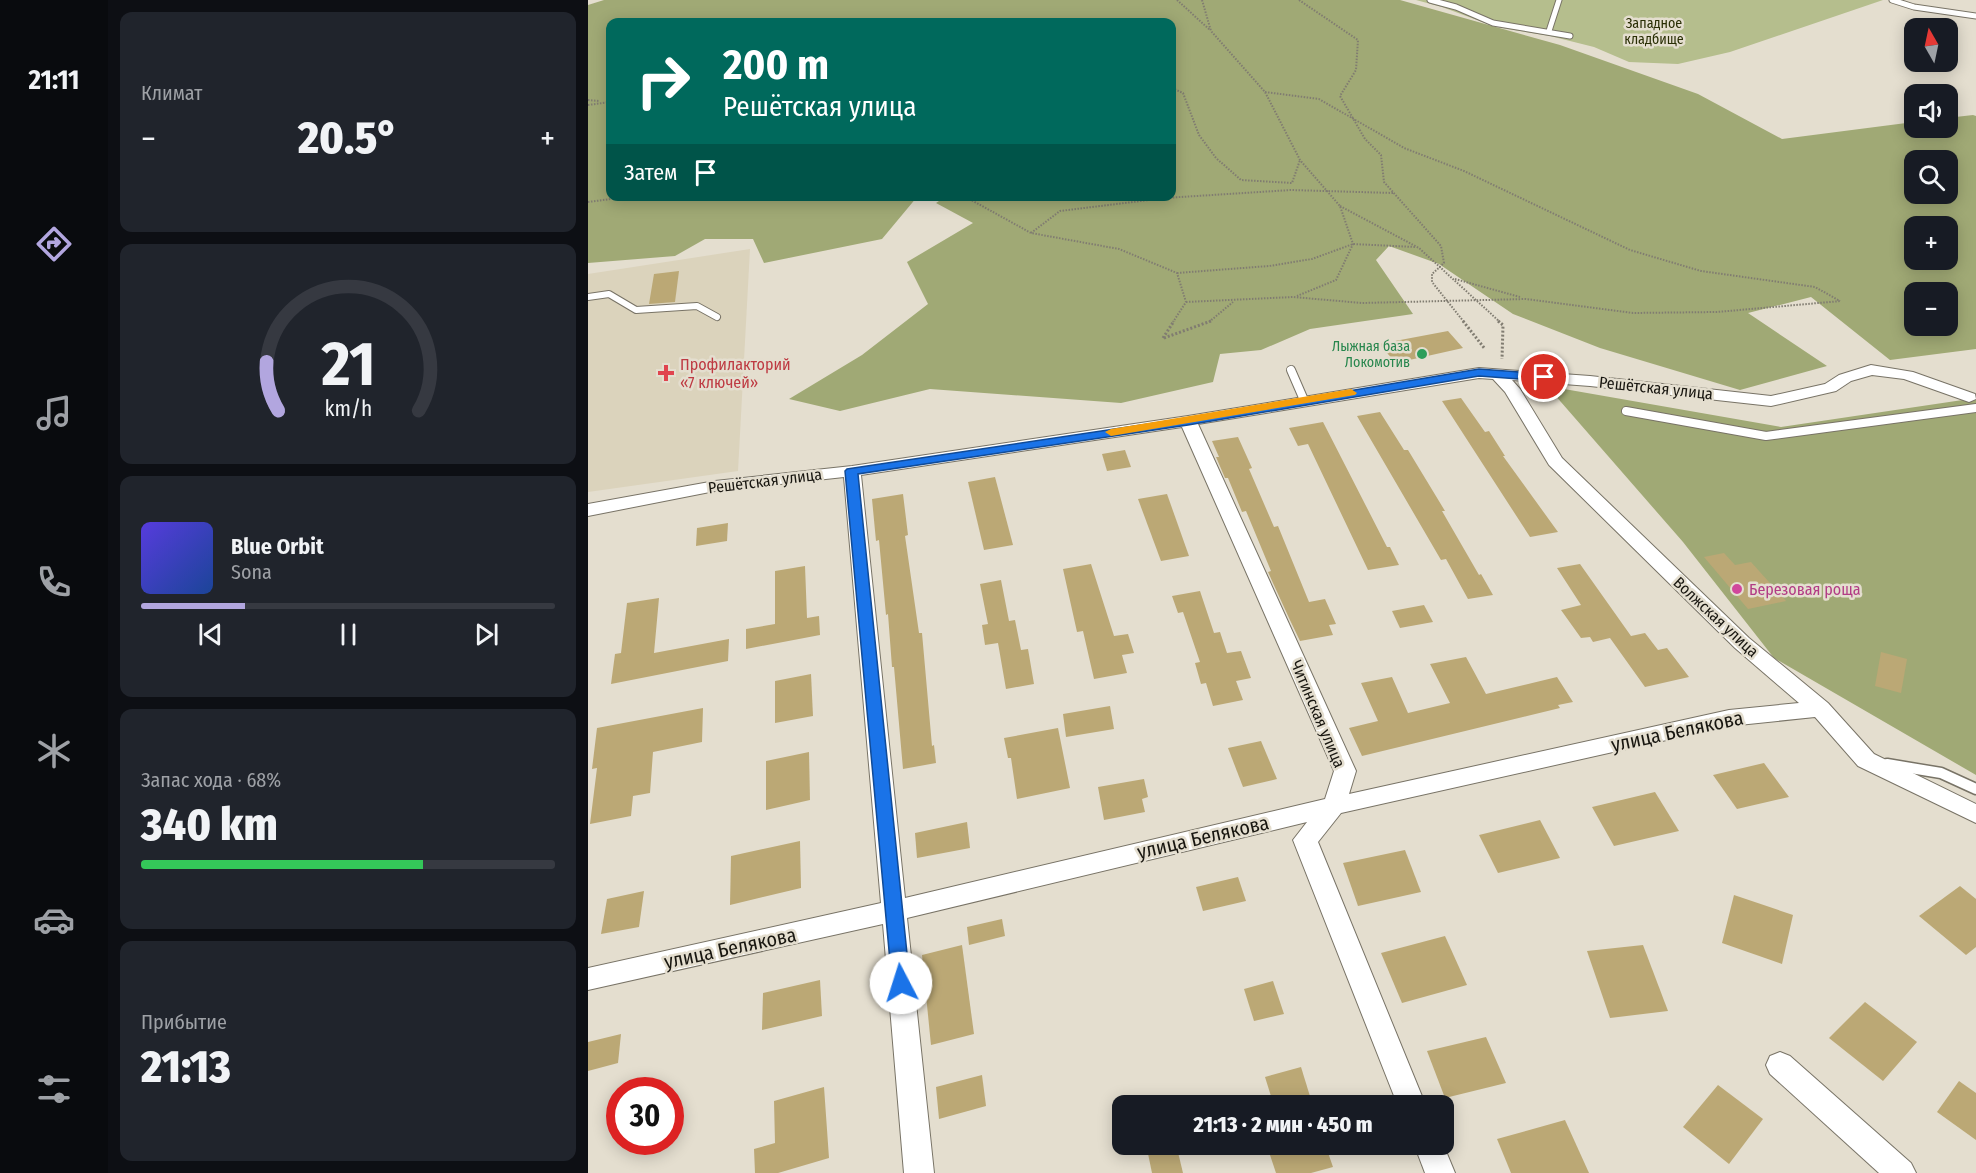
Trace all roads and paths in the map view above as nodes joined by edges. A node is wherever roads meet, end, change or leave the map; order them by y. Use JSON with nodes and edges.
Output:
{"nodes":[{"id":1,"x":1177,"y":0,"type":"edge"},
{"id":2,"x":1202,"y":0,"type":"edge"},
{"id":3,"x":1299,"y":0,"type":"edge"},
{"id":4,"x":1430,"y":0,"type":"edge"},
{"id":5,"x":1559,"y":0,"type":"edge"},
{"id":6,"x":1892,"y":0,"type":"edge"},
{"id":7,"x":1976,"y":16,"type":"edge"},
{"id":8,"x":1211,"y":31,"type":"junction"},
{"id":9,"x":1549,"y":31,"type":"junction"},
{"id":10,"x":1570,"y":36,"type":"dead end"},
{"id":11,"x":1176,"y":90,"type":"edge"},
{"id":12,"x":1265,"y":92,"type":"junction"},
{"id":13,"x":588,"y":100,"type":"edge"},
{"id":14,"x":606,"y":102,"type":"edge"},
{"id":15,"x":606,"y":102,"type":"edge"},
{"id":16,"x":588,"y":105,"type":"edge"},
{"id":17,"x":1354,"y":121,"type":"junction"},
{"id":18,"x":1300,"y":160,"type":"junction"},
{"id":19,"x":1327,"y":191,"type":"junction"},
{"id":20,"x":1393,"y":193,"type":"junction"},
{"id":21,"x":1176,"y":197,"type":"edge"},
{"id":22,"x":606,"y":200,"type":"edge"},
{"id":23,"x":973,"y":201,"type":"edge"},
{"id":24,"x":1141,"y":201,"type":"edge"},
{"id":25,"x":588,"y":202,"type":"edge"},
{"id":26,"x":1340,"y":206,"type":"junction"},
{"id":27,"x":1032,"y":233,"type":"junction"},
{"id":28,"x":1353,"y":244,"type":"junction"},
{"id":29,"x":1419,"y":248,"type":"junction"},
{"id":30,"x":1440,"y":267,"type":"junction"},
{"id":31,"x":1177,"y":273,"type":"junction"},
{"id":32,"x":1452,"y":278,"type":"junction"},
{"id":33,"x":588,"y":297,"type":"edge"},
{"id":34,"x":1293,"y":297,"type":"junction"},
{"id":35,"x":1526,"y":299,"type":"junction"},
{"id":36,"x":1447,"y":300,"type":"junction"},
{"id":37,"x":1475,"y":300,"type":"junction"},
{"id":38,"x":1233,"y":301,"type":"junction"},
{"id":39,"x":1186,"y":302,"type":"junction"},
{"id":40,"x":717,"y":317,"type":"dead end"},
{"id":41,"x":1485,"y":349,"type":"dead end"},
{"id":42,"x":1292,"y":370,"type":"dead end"},
{"id":43,"x":1497,"y":374,"type":"junction"},
{"id":44,"x":1304,"y":400,"type":"junction"},
{"id":45,"x":1974,"y":402,"type":"edge"},
{"id":46,"x":1626,"y":411,"type":"dead end"},
{"id":47,"x":1188,"y":421,"type":"junction"},
{"id":48,"x":852,"y":471,"type":"junction"},
{"id":49,"x":588,"y":510,"type":"edge"},
{"id":50,"x":1820,"y":709,"type":"junction"},
{"id":51,"x":1866,"y":760,"type":"junction"},
{"id":52,"x":1976,"y":789,"type":"edge"},
{"id":53,"x":1334,"y":806,"type":"junction"},
{"id":54,"x":1976,"y":814,"type":"edge"},
{"id":55,"x":894,"y":911,"type":"junction"},
{"id":56,"x":588,"y":979,"type":"edge"},
{"id":57,"x":1780,"y":1065,"type":"dead end"},
{"id":58,"x":1409,"y":1095,"type":"edge"},
{"id":59,"x":1433,"y":1155,"type":"edge"},
{"id":60,"x":919,"y":1173,"type":"edge"},
{"id":61,"x":1440,"y":1173,"type":"edge"},
{"id":62,"x":1901,"y":1173,"type":"edge"}],
"edges":[{"from":1,"to":8,"type":"path"},
{"from":2,"to":8,"type":"path"},
{"from":3,"to":17,"type":"path"},
{"from":4,"to":9,"type":"lane"},
{"from":5,"to":9,"type":"lane"},
{"from":6,"to":7,"type":"lane"},
{"from":8,"to":12,"type":"path"},
{"from":9,"to":10,"type":"lane"},
{"from":11,"to":18,"type":"path"},
{"from":12,"to":17,"type":"path"},
{"from":12,"to":18,"type":"path"},
{"from":13,"to":14,"type":"path"},
{"from":15,"to":16,"type":"path"},
{"from":17,"to":20,"type":"path"},
{"from":17,"to":35,"type":"path"},
{"from":18,"to":19,"type":"path"},
{"from":19,"to":20,"type":"path"},
{"from":19,"to":21,"type":"path"},
{"from":19,"to":26,"type":"path"},
{"from":20,"to":30,"type":"path"},
{"from":22,"to":25,"type":"path"},
{"from":23,"to":27,"type":"path"},
{"from":24,"to":27,"type":"path"},
{"from":26,"to":28,"type":"path"},
{"from":26,"to":29,"type":"path"},
{"from":27,"to":31,"type":"path"},
{"from":28,"to":29,"type":"path"},
{"from":28,"to":31,"type":"path"},
{"from":28,"to":34,"type":"path"},
{"from":29,"to":30,"type":"path"},
{"from":30,"to":32,"type":"path"},
{"from":30,"to":36,"type":"path"},
{"from":31,"to":39,"type":"path"},
{"from":32,"to":35,"type":"path"},
{"from":32,"to":37,"type":"path"},
{"from":33,"to":40,"type":"lane"},
{"from":34,"to":36,"type":"path"},
{"from":34,"to":38,"type":"path"},
{"from":35,"to":37,"type":"path"},
{"from":36,"to":37,"type":"path"},
{"from":36,"to":41,"type":"path"},
{"from":37,"to":43,"type":"path"},
{"from":38,"to":39,"type":"path"},
{"from":38,"to":39,"type":"path"},
{"from":42,"to":44,"type":"lane"},
{"from":43,"to":44,"type":"street","name":"Решётская улица"},
{"from":43,"to":45,"type":"street","name":"Решётская улица"},
{"from":43,"to":50,"type":"street","name":"Волжская улица"},
{"from":44,"to":47,"type":"street","name":"Решётская улица"},
{"from":45,"to":46,"type":"lane"},
{"from":47,"to":48,"type":"street","name":"Решётская улица"},
{"from":47,"to":53,"type":"street","name":"Читинская улица"},
{"from":48,"to":49,"type":"street","name":"Решётская улица"},
{"from":48,"to":55,"type":"street"},
{"from":50,"to":51,"type":"street","name":"Волжская улица"},
{"from":50,"to":53,"type":"street","name":"улица Белякова"},
{"from":51,"to":52,"type":"lane"},
{"from":51,"to":54,"type":"street","name":"Волжская улица"},
{"from":53,"to":55,"type":"street","name":"улица Белякова"},
{"from":53,"to":58,"type":"street","name":"Читинская улица"},
{"from":55,"to":56,"type":"street","name":"улица Белякова"},
{"from":55,"to":60,"type":"street"},
{"from":57,"to":62,"type":"street"},
{"from":59,"to":61,"type":"street"}]}
